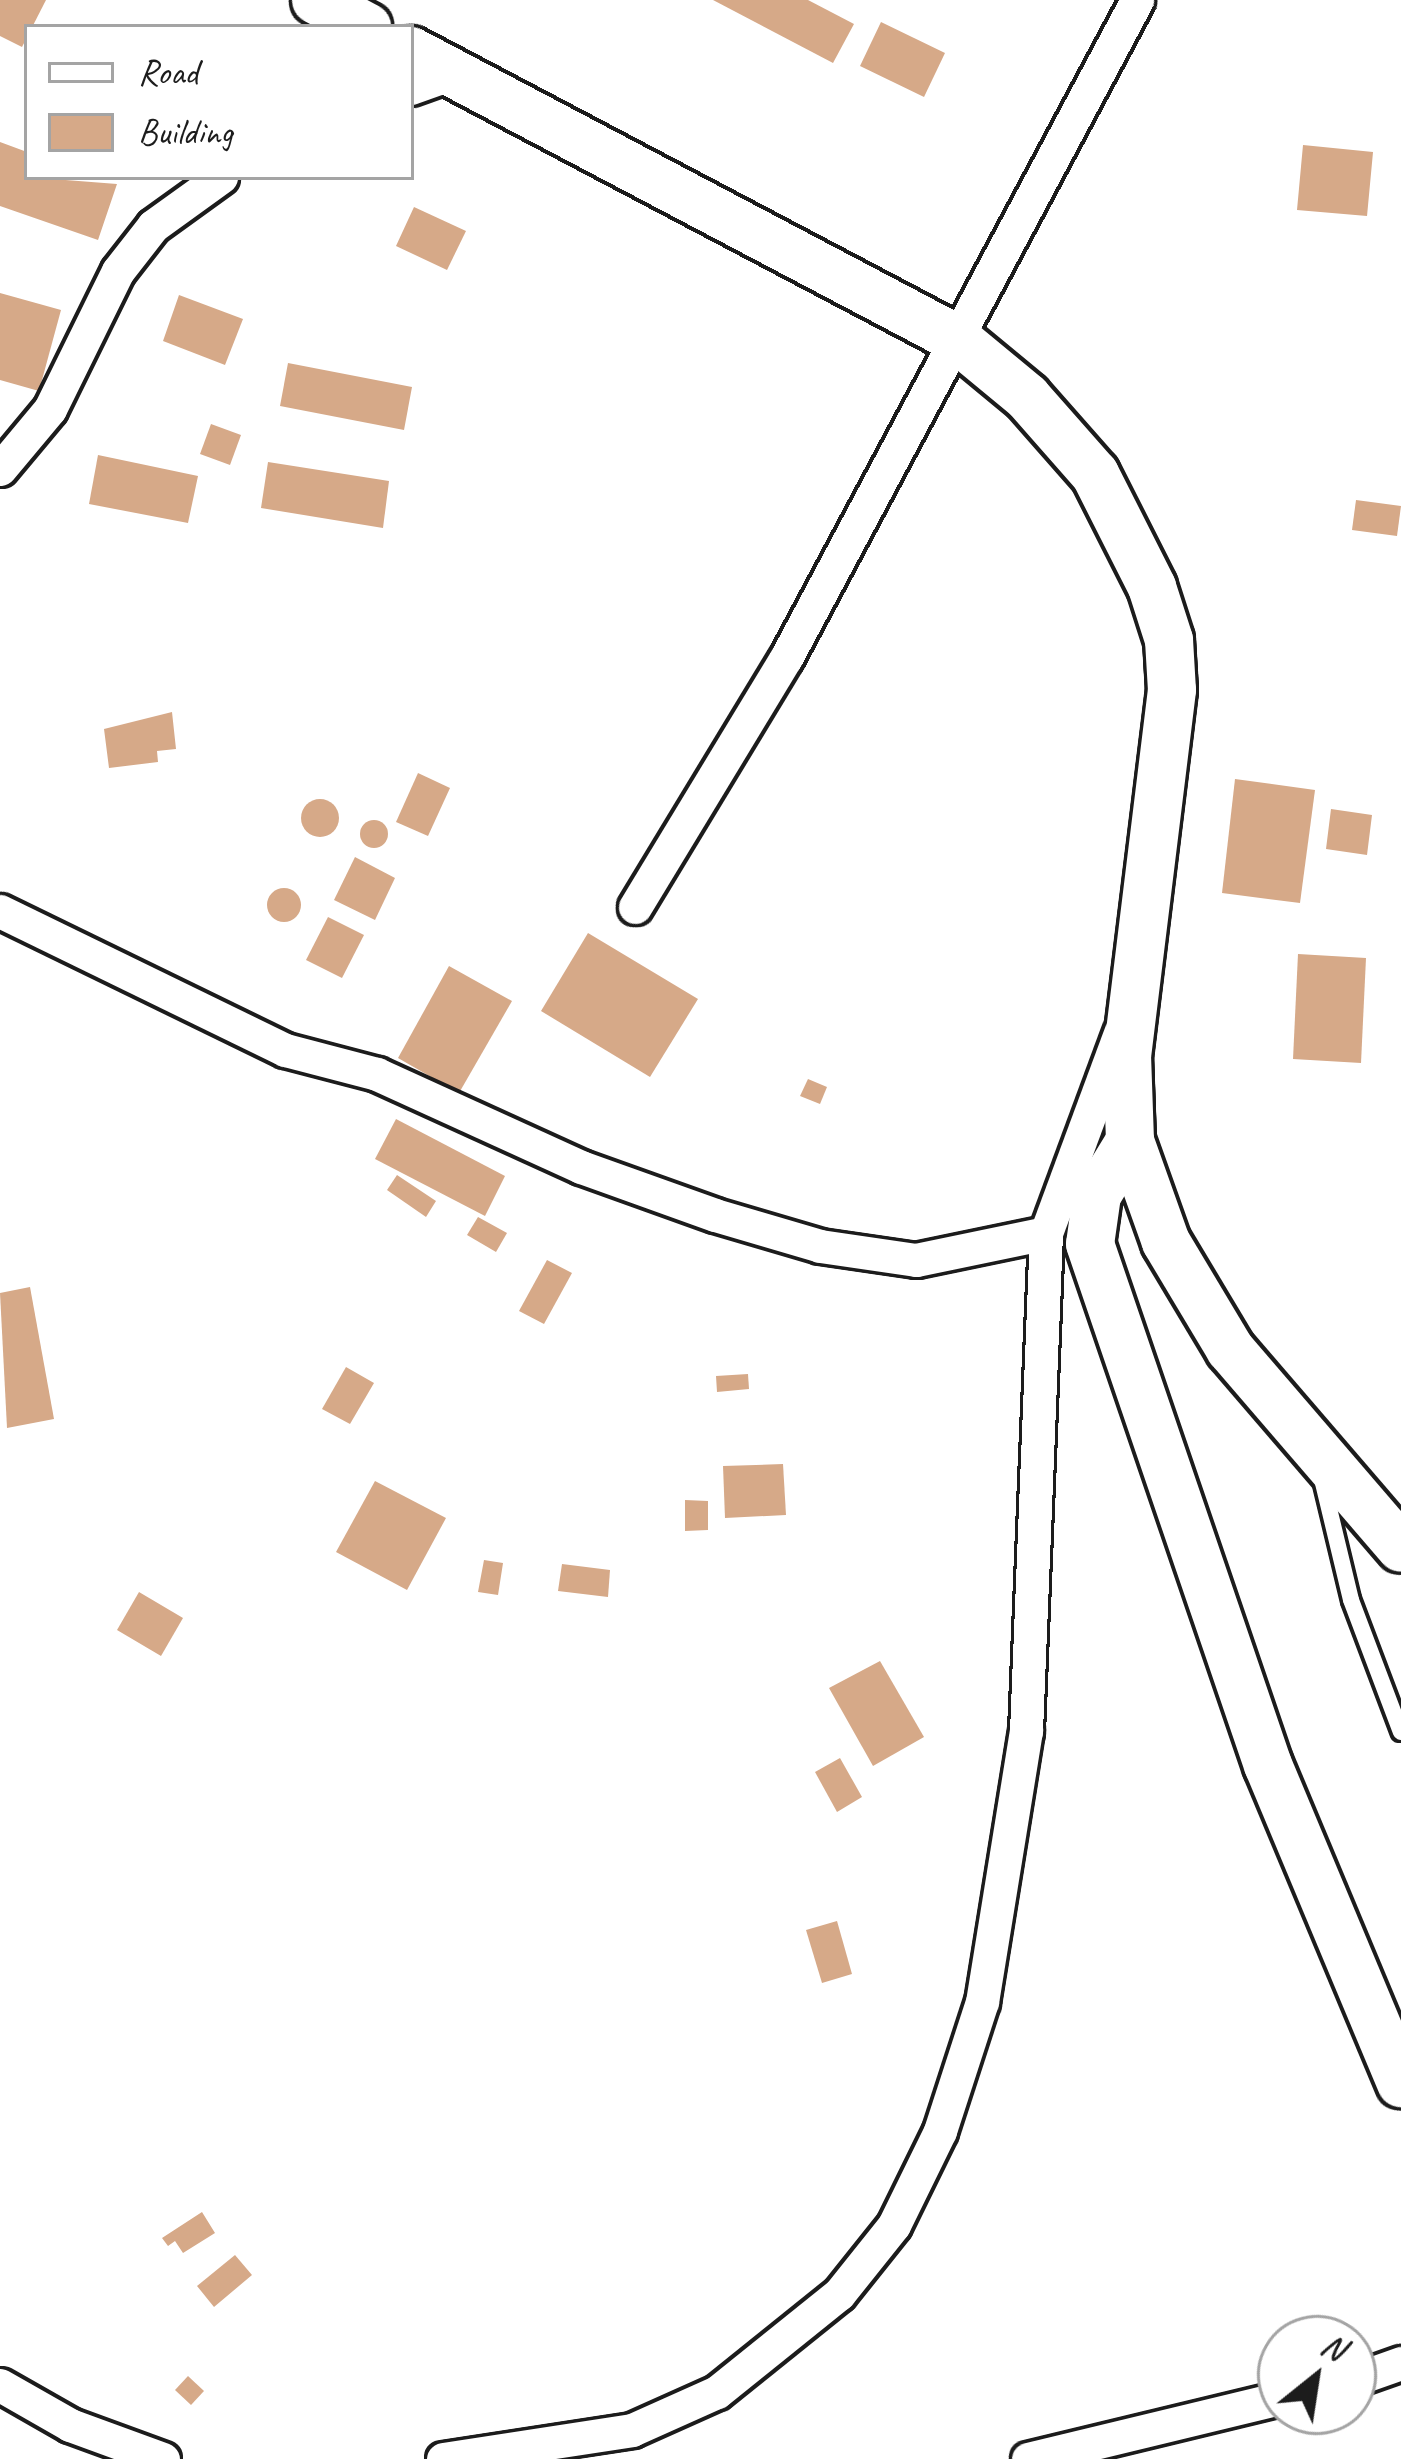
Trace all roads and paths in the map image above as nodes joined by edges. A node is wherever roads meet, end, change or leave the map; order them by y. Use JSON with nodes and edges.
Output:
{"nodes":[{"id":1,"x":316,"y":0,"type":"edge"},
{"id":2,"x":1138,"y":0,"type":"edge"},
{"id":3,"x":361,"y":24,"type":"edge"},
{"id":4,"x":425,"y":71,"type":"edge"},
{"id":5,"x":217,"y":180,"type":"edge"},
{"id":6,"x":957,"y":339,"type":"junction"},
{"id":7,"x":0,"y":469,"type":"edge"},
{"id":8,"x":634,"y":907,"type":"dead end"},
{"id":9,"x":0,"y":911,"type":"edge"},
{"id":10,"x":1132,"y":1004,"type":"junction"},
{"id":11,"x":1130,"y":1141,"type":"junction"},
{"id":12,"x":1046,"y":1233,"type":"junction"},
{"id":13,"x":1316,"y":1455,"type":"junction"},
{"id":14,"x":1401,"y":1548,"type":"edge"},
{"id":15,"x":1401,"y":1732,"type":"edge"},
{"id":16,"x":1401,"y":2083,"type":"edge"},
{"id":17,"x":0,"y":2385,"type":"edge"},
{"id":18,"x":1257,"y":2404,"type":"edge"},
{"id":19,"x":163,"y":2459,"type":"edge"},
{"id":20,"x":443,"y":2459,"type":"edge"},
{"id":21,"x":1028,"y":2459,"type":"edge"}],
"edges":[{"from":1,"to":3,"type":"street"},
{"from":2,"to":6,"type":"street"},
{"from":4,"to":6,"type":"street"},
{"from":5,"to":7,"type":"street"},
{"from":6,"to":8,"type":"street"},
{"from":6,"to":10,"type":"street"},
{"from":9,"to":12,"type":"street"},
{"from":10,"to":11,"type":"street"},
{"from":10,"to":12,"type":"street"},
{"from":11,"to":13,"type":"street"},
{"from":11,"to":16,"type":"street"},
{"from":12,"to":20,"type":"street"},
{"from":13,"to":14,"type":"street"},
{"from":13,"to":15,"type":"lane"},
{"from":17,"to":19,"type":"street"},
{"from":18,"to":21,"type":"street"}]}
